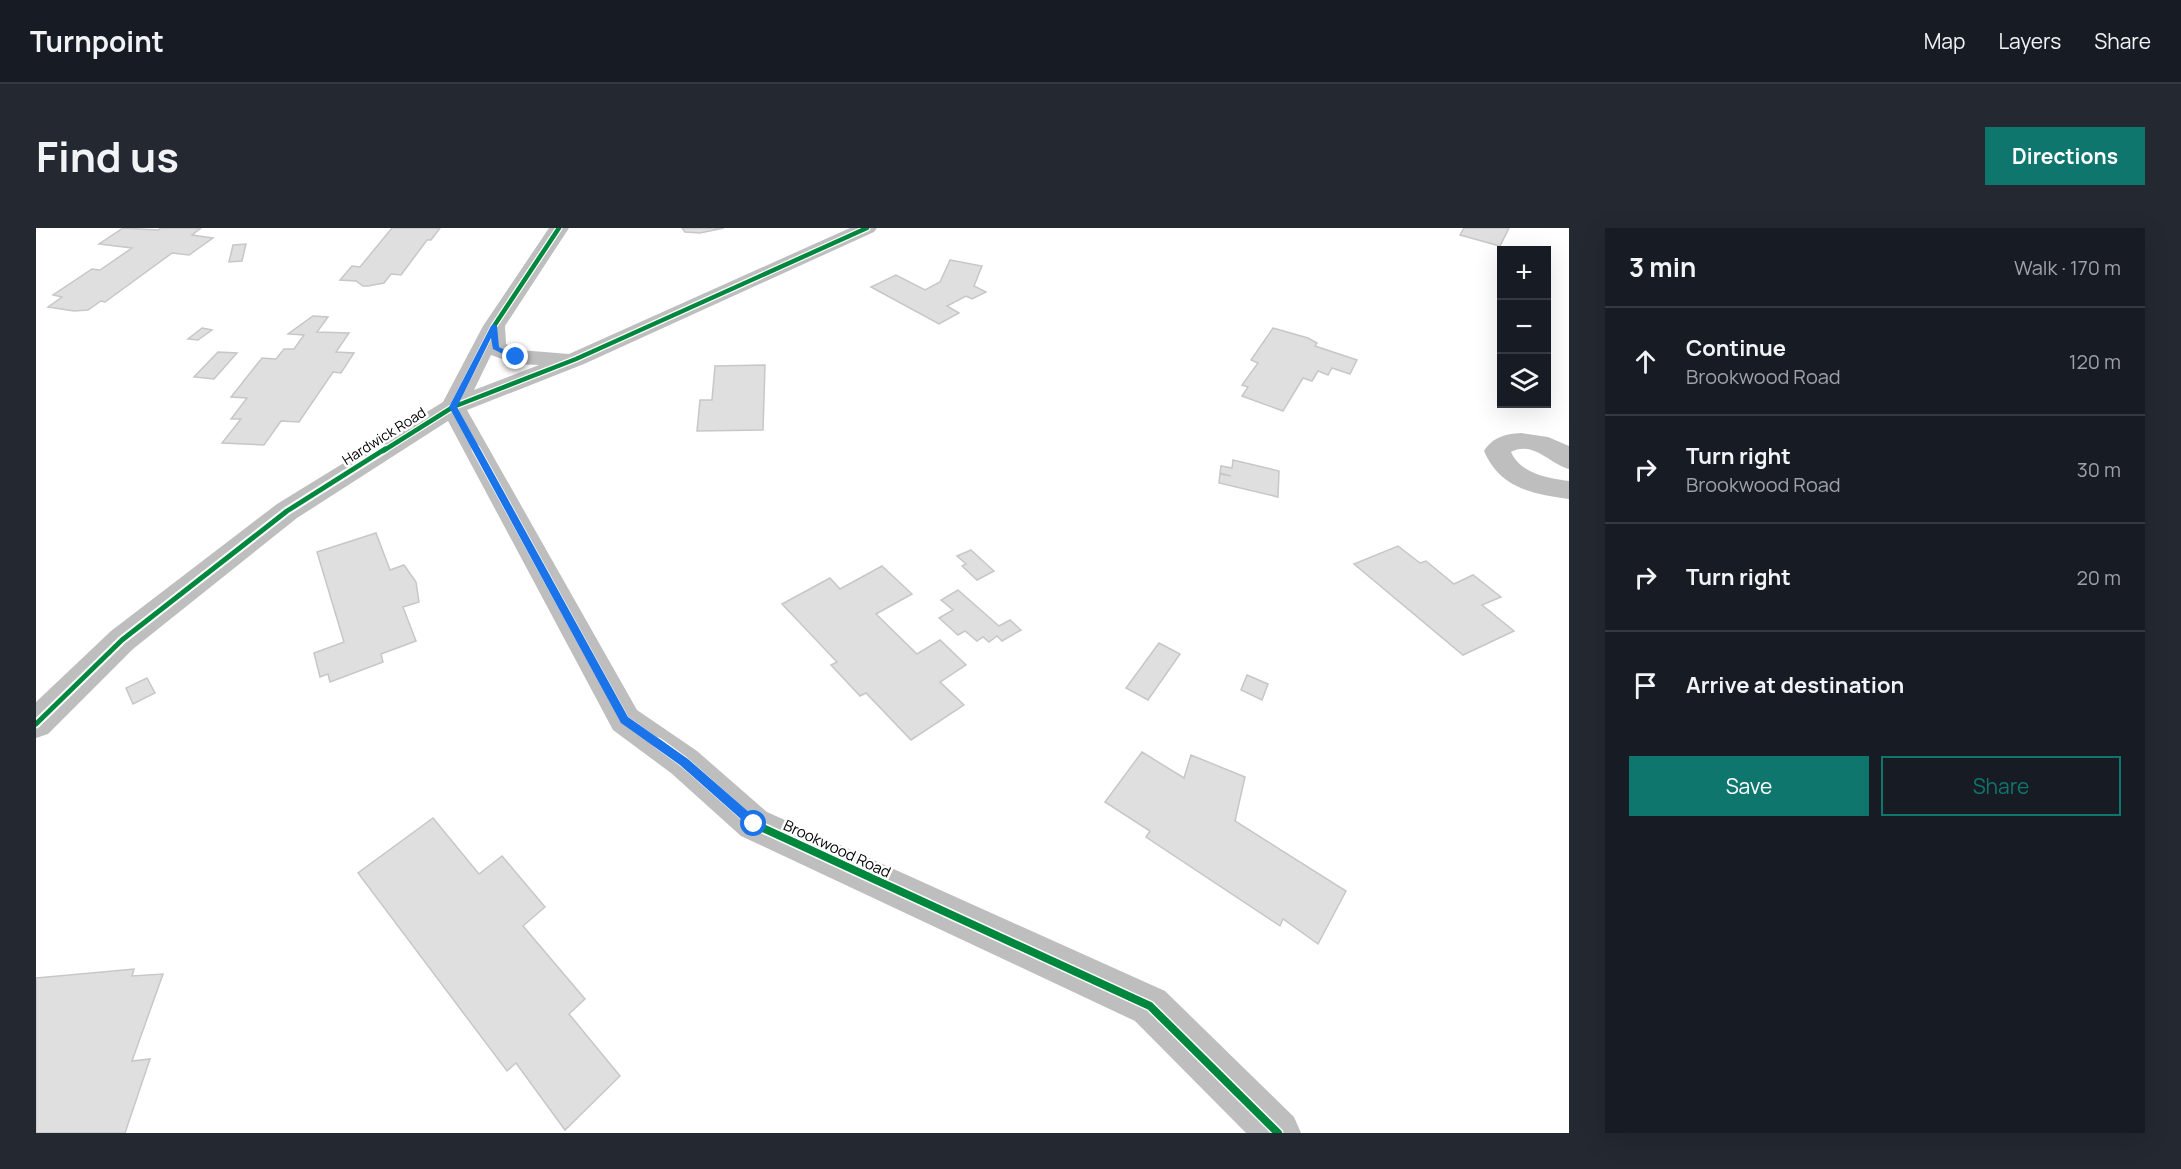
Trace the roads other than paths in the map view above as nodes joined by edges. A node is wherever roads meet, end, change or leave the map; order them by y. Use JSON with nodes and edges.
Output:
{"nodes":[{"id":1,"x":559,"y":228,"type":"edge"},
{"id":2,"x":867,"y":228,"type":"edge"},
{"id":3,"x":494,"y":326,"type":"junction"},
{"id":4,"x":576,"y":359,"type":"junction"},
{"id":5,"x":453,"y":407,"type":"junction"},
{"id":6,"x":1569,"y":460,"type":"edge"},
{"id":7,"x":1569,"y":490,"type":"edge"},
{"id":8,"x":36,"y":724,"type":"edge"},
{"id":9,"x":1278,"y":1133,"type":"edge"}],
"edges":[{"from":1,"to":3,"type":"street"},
{"from":2,"to":4,"type":"street","name":"Hardwick Road"},
{"from":3,"to":4,"type":"street"},
{"from":3,"to":5,"type":"street"},
{"from":4,"to":5,"type":"street","name":"Hardwick Road"},
{"from":5,"to":8,"type":"street","name":"Hardwick Road"},
{"from":5,"to":9,"type":"street","name":"Brookwood Road"},
{"from":6,"to":7,"type":"street"}]}
